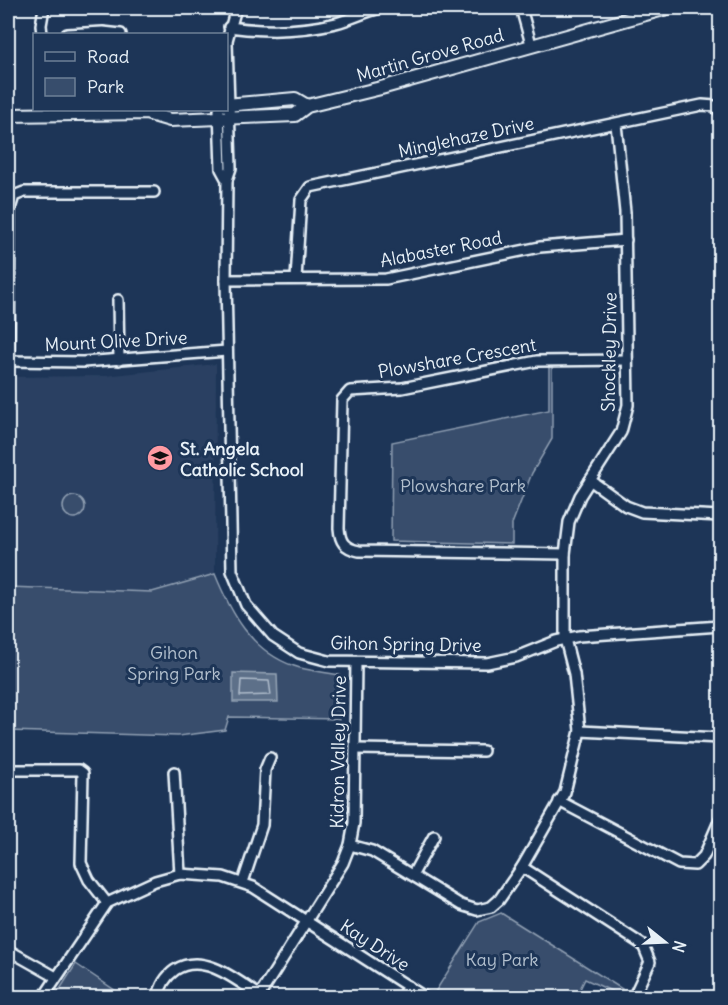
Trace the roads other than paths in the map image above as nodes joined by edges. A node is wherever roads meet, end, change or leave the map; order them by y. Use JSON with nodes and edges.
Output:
{"nodes":[{"id":1,"x":44,"y":8,"type":"edge"},
{"id":2,"x":236,"y":8,"type":"edge"},
{"id":3,"x":380,"y":8,"type":"edge"},
{"id":4,"x":521,"y":8,"type":"edge"},
{"id":5,"x":667,"y":8,"type":"edge"},
{"id":6,"x":229,"y":27,"type":"junction"},
{"id":7,"x":42,"y":33,"type":"edge"},
{"id":8,"x":85,"y":33,"type":"edge"},
{"id":9,"x":112,"y":33,"type":"edge"},
{"id":10,"x":228,"y":35,"type":"edge"},
{"id":11,"x":531,"y":44,"type":"junction"},
{"id":12,"x":151,"y":111,"type":"edge"},
{"id":13,"x":225,"y":112,"type":"edge"},
{"id":14,"x":720,"y":112,"type":"edge"},
{"id":15,"x":8,"y":116,"type":"edge"},
{"id":16,"x":616,"y":124,"type":"junction"},
{"id":17,"x":154,"y":192,"type":"dead end"},
{"id":18,"x":626,"y":240,"type":"junction"},
{"id":19,"x":296,"y":279,"type":"junction"},
{"id":20,"x":226,"y":280,"type":"junction"},
{"id":21,"x":118,"y":300,"type":"dead end"},
{"id":22,"x":227,"y":351,"type":"junction"},
{"id":23,"x":119,"y":360,"type":"junction"},
{"id":24,"x":627,"y":360,"type":"junction"},
{"id":25,"x":8,"y":361,"type":"edge"},
{"id":26,"x":590,"y":480,"type":"junction"},
{"id":27,"x":720,"y":516,"type":"edge"},
{"id":28,"x":565,"y":554,"type":"junction"},
{"id":29,"x":720,"y":626,"type":"edge"},
{"id":30,"x":565,"y":639,"type":"junction"},
{"id":31,"x":356,"y":662,"type":"junction"},
{"id":32,"x":580,"y":732,"type":"junction"},
{"id":33,"x":720,"y":738,"type":"edge"},
{"id":34,"x":356,"y":748,"type":"junction"},
{"id":35,"x":483,"y":751,"type":"dead end"},
{"id":36,"x":270,"y":758,"type":"dead end"},
{"id":37,"x":8,"y":770,"type":"edge"},
{"id":38,"x":174,"y":772,"type":"dead end"},
{"id":39,"x":559,"y":801,"type":"junction"},
{"id":40,"x":720,"y":819,"type":"edge"},
{"id":41,"x":434,"y":836,"type":"dead end"},
{"id":42,"x":350,"y":845,"type":"junction"},
{"id":43,"x":522,"y":867,"type":"junction"},
{"id":44,"x":180,"y":874,"type":"junction"},
{"id":45,"x":413,"y":874,"type":"junction"},
{"id":46,"x":243,"y":882,"type":"junction"},
{"id":47,"x":106,"y":903,"type":"junction"},
{"id":48,"x":307,"y":920,"type":"junction"},
{"id":49,"x":8,"y":950,"type":"edge"},
{"id":50,"x":56,"y":977,"type":"junction"},
{"id":51,"x":408,"y":986,"type":"junction"},
{"id":52,"x":260,"y":997,"type":"edge"},
{"id":53,"x":43,"y":998,"type":"edge"},
{"id":54,"x":158,"y":998,"type":"edge"},
{"id":55,"x":401,"y":998,"type":"edge"},
{"id":56,"x":426,"y":998,"type":"edge"},
{"id":57,"x":633,"y":998,"type":"edge"}],
"edges":[{"from":1,"to":7,"type":"street"},
{"from":2,"to":6,"type":"street","name":"Gihon Spring Drive"},
{"from":3,"to":6,"type":"street"},
{"from":4,"to":11,"type":"street"},
{"from":5,"to":11,"type":"main road","name":"Martin Grove Road"},
{"from":6,"to":10,"type":"street","name":"Gihon Spring Drive"},
{"from":8,"to":9,"type":"street"},
{"from":11,"to":13,"type":"main road","name":"Martin Grove Road"},
{"from":12,"to":13,"type":"main road","name":"Martin Grove Road"},
{"from":12,"to":15,"type":"main road","name":"Martin Grove Road"},
{"from":13,"to":20,"type":"street","name":"Gihon Spring Drive"},
{"from":14,"to":16,"type":"street","name":"Minglehaze Drive"},
{"from":16,"to":18,"type":"street","name":"Shockley Drive"},
{"from":16,"to":19,"type":"street","name":"Minglehaze Drive"},
{"from":17,"to":25,"type":"street"},
{"from":18,"to":19,"type":"street","name":"Alabaster Road"},
{"from":18,"to":24,"type":"street","name":"Shockley Drive"},
{"from":19,"to":20,"type":"street","name":"Alabaster Road"},
{"from":20,"to":22,"type":"street","name":"Gihon Spring Drive"},
{"from":21,"to":23,"type":"street"},
{"from":22,"to":23,"type":"street","name":"Mount Olive Drive"},
{"from":22,"to":31,"type":"street","name":"Gihon Spring Drive"},
{"from":23,"to":25,"type":"street","name":"Mount Olive Drive"},
{"from":24,"to":26,"type":"street","name":"Shockley Drive"},
{"from":24,"to":28,"type":"street","name":"Plowshare Crescent"},
{"from":26,"to":27,"type":"street"},
{"from":26,"to":28,"type":"street","name":"Shockley Drive"},
{"from":28,"to":30,"type":"street","name":"Shockley Drive"},
{"from":29,"to":30,"type":"street","name":"Gihon Spring Drive"},
{"from":30,"to":31,"type":"street","name":"Gihon Spring Drive"},
{"from":30,"to":32,"type":"street","name":"Shockley Drive"},
{"from":31,"to":34,"type":"street","name":"Kidron Valley Drive"},
{"from":32,"to":33,"type":"street"},
{"from":32,"to":39,"type":"street","name":"Shockley Drive"},
{"from":34,"to":35,"type":"street"},
{"from":34,"to":42,"type":"street","name":"Kidron Valley Drive"},
{"from":36,"to":46,"type":"street"},
{"from":37,"to":47,"type":"street"},
{"from":38,"to":44,"type":"street"},
{"from":39,"to":40,"type":"street"},
{"from":39,"to":43,"type":"street","name":"Shockley Drive"},
{"from":41,"to":45,"type":"street"},
{"from":42,"to":45,"type":"street"},
{"from":42,"to":48,"type":"street","name":"Kidron Valley Drive"},
{"from":43,"to":45,"type":"street","name":"Shockley Drive"},
{"from":43,"to":57,"type":"street"},
{"from":44,"to":46,"type":"street","name":"Kay Drive"},
{"from":44,"to":47,"type":"street","name":"Kay Drive"},
{"from":46,"to":48,"type":"street","name":"Kay Drive"},
{"from":47,"to":50,"type":"street"},
{"from":48,"to":51,"type":"street","name":"Kay Drive"},
{"from":48,"to":52,"type":"street","name":"Kidron Valley Drive"},
{"from":49,"to":50,"type":"street"},
{"from":50,"to":53,"type":"street"},
{"from":51,"to":55,"type":"street"},
{"from":51,"to":56,"type":"street","name":"Kay Drive"},
{"from":52,"to":54,"type":"street"}]}
